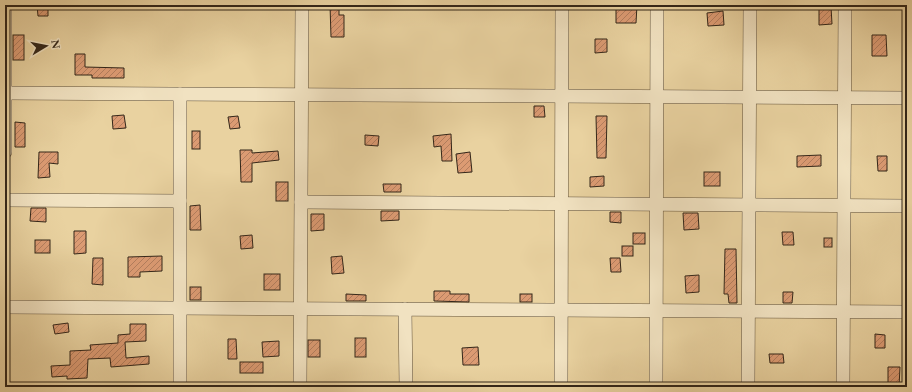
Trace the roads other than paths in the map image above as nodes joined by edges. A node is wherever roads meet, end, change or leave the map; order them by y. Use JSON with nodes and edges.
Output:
{"nodes":[{"id":1,"x":6,"y":5,"type":"edge"},
{"id":2,"x":302,"y":5,"type":"edge"},
{"id":3,"x":562,"y":5,"type":"edge"},
{"id":4,"x":657,"y":5,"type":"edge"},
{"id":5,"x":750,"y":5,"type":"edge"},
{"id":6,"x":845,"y":5,"type":"edge"},
{"id":7,"x":5,"y":93,"type":"edge"},
{"id":8,"x":180,"y":94,"type":"junction"},
{"id":9,"x":302,"y":94,"type":"junction"},
{"id":10,"x":562,"y":96,"type":"junction"},
{"id":11,"x":657,"y":96,"type":"junction"},
{"id":12,"x":749,"y":97,"type":"junction"},
{"id":13,"x":844,"y":97,"type":"junction"},
{"id":14,"x":907,"y":98,"type":"edge"},
{"id":15,"x":5,"y":152,"type":"edge"},
{"id":16,"x":5,"y":200,"type":"edge"},
{"id":17,"x":180,"y":201,"type":"junction"},
{"id":18,"x":301,"y":202,"type":"junction"},
{"id":19,"x":562,"y":204,"type":"junction"},
{"id":20,"x":657,"y":204,"type":"junction"},
{"id":21,"x":749,"y":205,"type":"junction"},
{"id":22,"x":844,"y":205,"type":"junction"},
{"id":23,"x":907,"y":206,"type":"edge"},
{"id":24,"x":5,"y":307,"type":"edge"},
{"id":25,"x":179,"y":308,"type":"junction"},
{"id":26,"x":300,"y":308,"type":"junction"},
{"id":27,"x":405,"y":309,"type":"junction"},
{"id":28,"x":560,"y":310,"type":"junction"},
{"id":29,"x":655,"y":310,"type":"junction"},
{"id":30,"x":748,"y":311,"type":"junction"},
{"id":31,"x":842,"y":311,"type":"junction"},
{"id":32,"x":907,"y":312,"type":"edge"},
{"id":33,"x":180,"y":387,"type":"edge"},
{"id":34,"x":300,"y":387,"type":"edge"},
{"id":35,"x":406,"y":387,"type":"edge"},
{"id":36,"x":561,"y":387,"type":"edge"},
{"id":37,"x":656,"y":387,"type":"edge"},
{"id":38,"x":748,"y":387,"type":"edge"},
{"id":39,"x":843,"y":387,"type":"edge"}],
"edges":[{"from":1,"to":7,"type":"street"},
{"from":2,"to":9,"type":"street"},
{"from":3,"to":10,"type":"street"},
{"from":4,"to":11,"type":"street"},
{"from":5,"to":12,"type":"street"},
{"from":6,"to":13,"type":"street"},
{"from":7,"to":8,"type":"street"},
{"from":7,"to":15,"type":"street"},
{"from":8,"to":9,"type":"street"},
{"from":8,"to":17,"type":"street"},
{"from":9,"to":10,"type":"street"},
{"from":9,"to":18,"type":"street"},
{"from":10,"to":11,"type":"street"},
{"from":10,"to":19,"type":"street"},
{"from":11,"to":12,"type":"street"},
{"from":11,"to":20,"type":"street"},
{"from":12,"to":13,"type":"street"},
{"from":12,"to":21,"type":"street"},
{"from":13,"to":14,"type":"street"},
{"from":13,"to":22,"type":"street"},
{"from":16,"to":17,"type":"street"},
{"from":17,"to":25,"type":"street"},
{"from":18,"to":19,"type":"street"},
{"from":18,"to":26,"type":"street"},
{"from":19,"to":20,"type":"street"},
{"from":19,"to":28,"type":"street"},
{"from":20,"to":21,"type":"street"},
{"from":20,"to":29,"type":"street"},
{"from":21,"to":22,"type":"street"},
{"from":21,"to":30,"type":"street"},
{"from":22,"to":23,"type":"street"},
{"from":22,"to":31,"type":"street"},
{"from":24,"to":25,"type":"street"},
{"from":25,"to":26,"type":"street"},
{"from":25,"to":33,"type":"street"},
{"from":26,"to":27,"type":"street"},
{"from":26,"to":34,"type":"street"},
{"from":27,"to":28,"type":"street"},
{"from":27,"to":35,"type":"street"},
{"from":28,"to":29,"type":"street"},
{"from":28,"to":36,"type":"street"},
{"from":29,"to":30,"type":"street"},
{"from":29,"to":37,"type":"street"},
{"from":30,"to":31,"type":"street"},
{"from":30,"to":38,"type":"street"},
{"from":31,"to":32,"type":"street"},
{"from":31,"to":39,"type":"street"}]}
